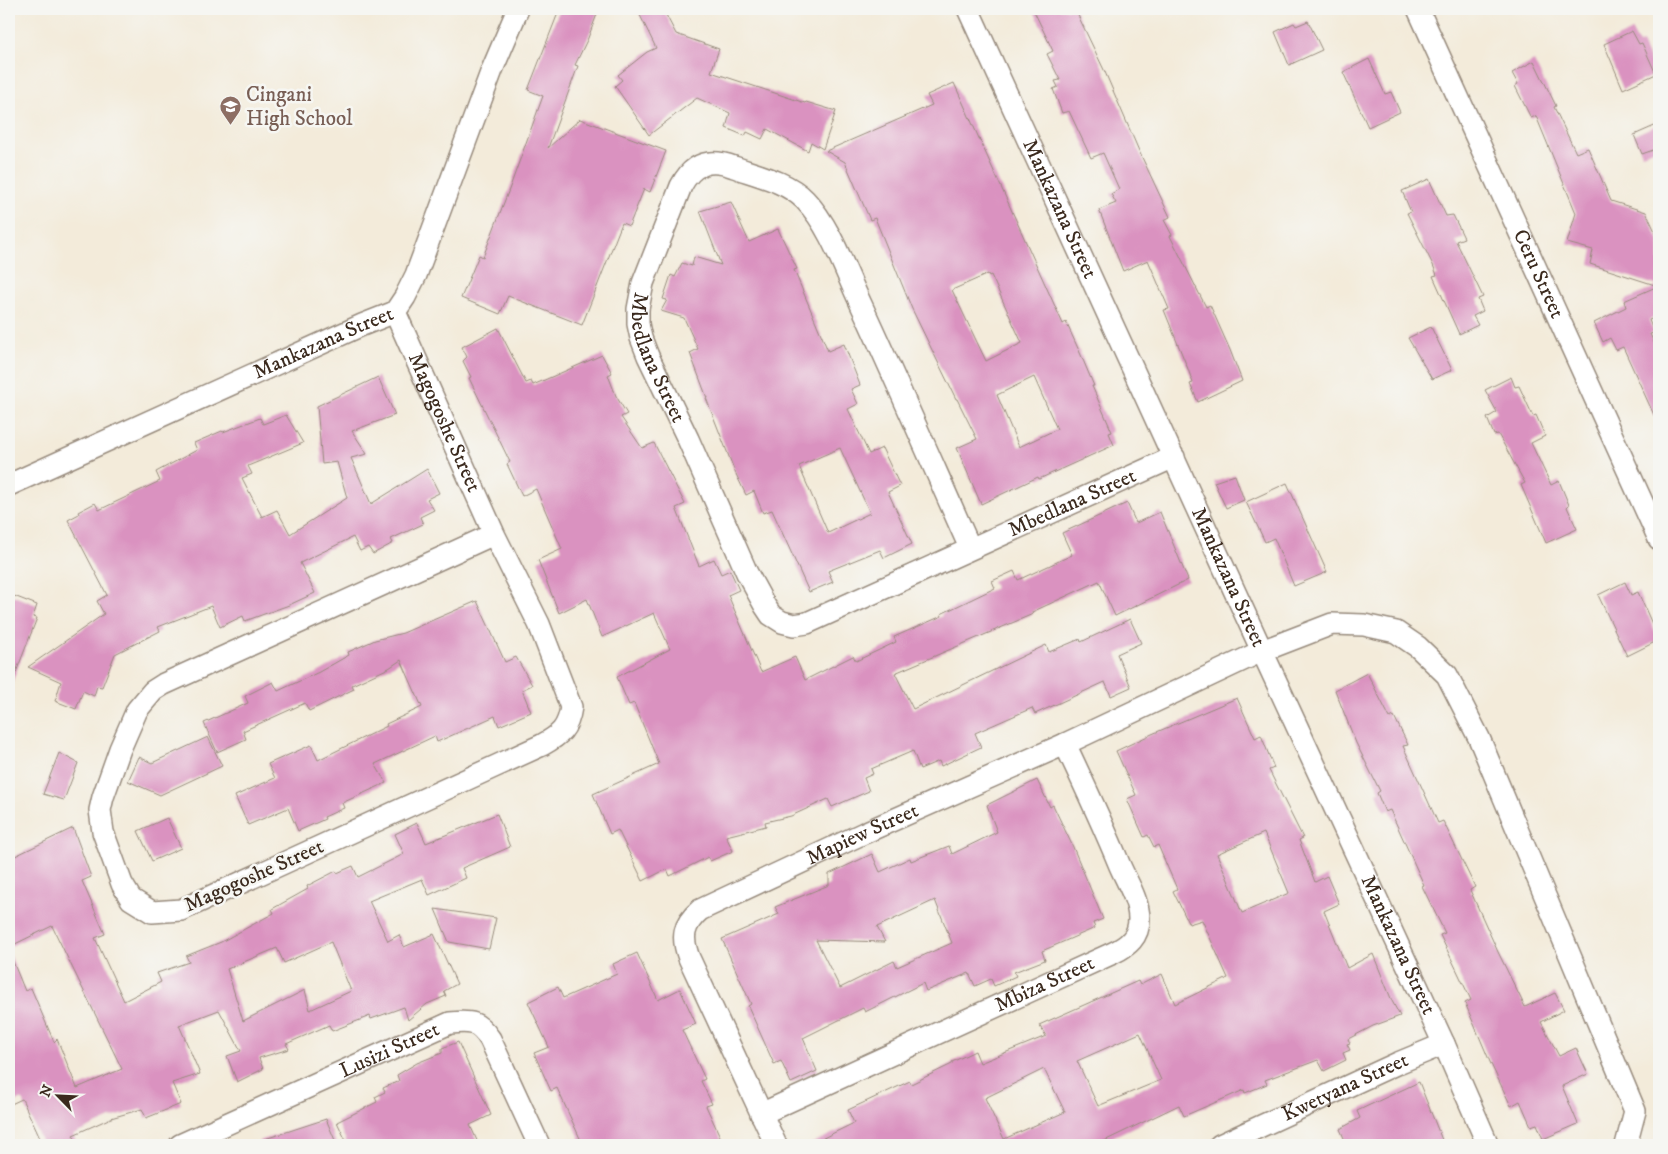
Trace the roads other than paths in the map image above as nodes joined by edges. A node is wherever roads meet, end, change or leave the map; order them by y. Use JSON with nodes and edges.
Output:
{"nodes":[{"id":1,"x":518,"y":9,"type":"edge"},
{"id":2,"x":968,"y":9,"type":"edge"},
{"id":3,"x":1418,"y":9,"type":"edge"},
{"id":4,"x":395,"y":312,"type":"junction"},
{"id":5,"x":1174,"y":457,"type":"junction"},
{"id":6,"x":9,"y":485,"type":"edge"},
{"id":7,"x":494,"y":534,"type":"junction"},
{"id":8,"x":1659,"y":539,"type":"edge"},
{"id":9,"x":970,"y":548,"type":"junction"},
{"id":10,"x":1262,"y":651,"type":"junction"},
{"id":11,"x":1065,"y":744,"type":"junction"},
{"id":12,"x":1444,"y":1044,"type":"junction"},
{"id":13,"x":761,"y":1114,"type":"junction"},
{"id":14,"x":180,"y":1145,"type":"edge"},
{"id":15,"x":539,"y":1145,"type":"edge"},
{"id":16,"x":776,"y":1145,"type":"edge"},
{"id":17,"x":1220,"y":1145,"type":"edge"},
{"id":18,"x":1488,"y":1145,"type":"edge"},
{"id":19,"x":1626,"y":1145,"type":"edge"}],
"edges":[{"from":1,"to":4,"type":"street","name":"Mankazana Street"},
{"from":2,"to":5,"type":"street","name":"Mankazana Street"},
{"from":3,"to":8,"type":"street","name":"Ceru Street"},
{"from":4,"to":6,"type":"street","name":"Mankazana Street"},
{"from":4,"to":7,"type":"street","name":"Magogoshe Street"},
{"from":5,"to":9,"type":"street","name":"Mbedlana Street"},
{"from":5,"to":10,"type":"street","name":"Mankazana Street"},
{"from":7,"to":7,"type":"street","name":"Magogoshe Street"},
{"from":9,"to":9,"type":"street","name":"Mbedlana Street"},
{"from":10,"to":11,"type":"street","name":"Mapiew Street"},
{"from":10,"to":12,"type":"street","name":"Mankazana Street"},
{"from":10,"to":19,"type":"street","name":"Mapiew Street"},
{"from":11,"to":13,"type":"street","name":"Mbiza Street"},
{"from":11,"to":13,"type":"street","name":"Mapiew Street"},
{"from":12,"to":17,"type":"street","name":"Kwetyana Street"},
{"from":12,"to":18,"type":"street","name":"Mankazana Street"},
{"from":13,"to":16,"type":"street","name":"Mapiew Street"},
{"from":14,"to":15,"type":"street","name":"Lusizi Street"}]}
